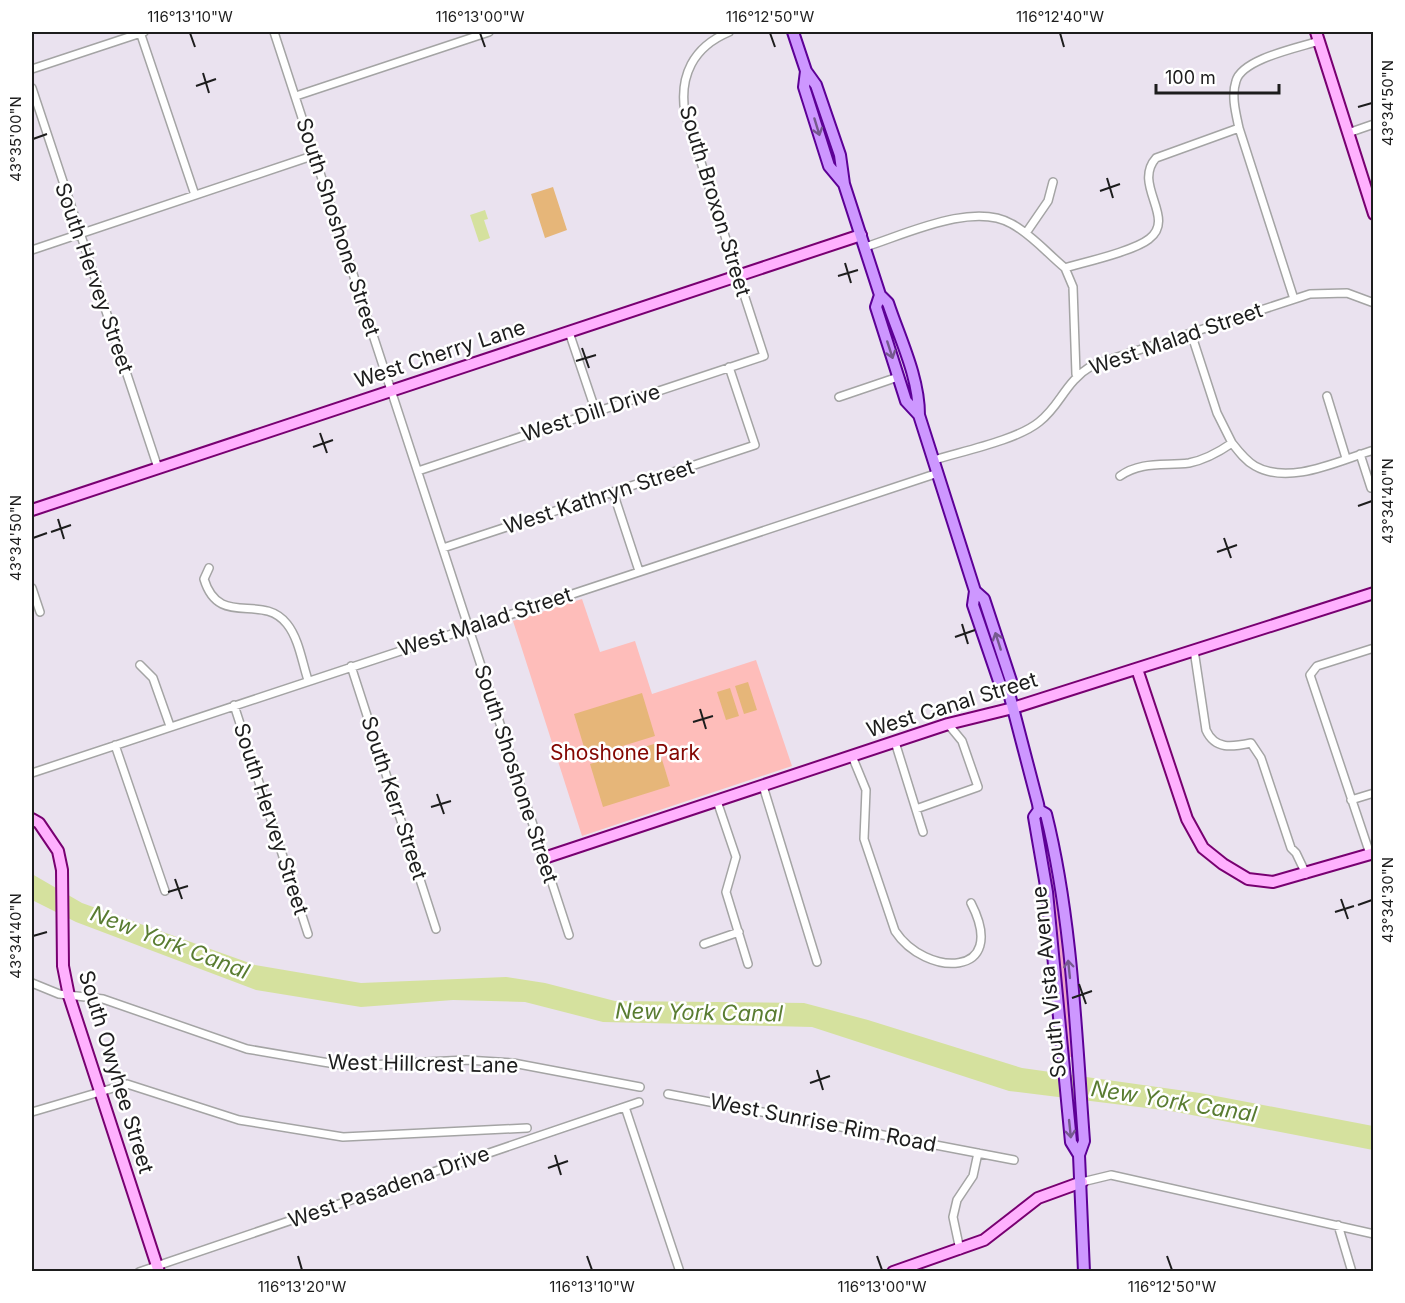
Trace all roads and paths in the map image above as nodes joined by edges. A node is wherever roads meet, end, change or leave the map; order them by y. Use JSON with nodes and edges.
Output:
{"nodes":[{"id":1,"x":142,"y":32,"type":"edge"},
{"id":2,"x":274,"y":32,"type":"edge"},
{"id":3,"x":489,"y":32,"type":"edge"},
{"id":4,"x":729,"y":32,"type":"edge"},
{"id":5,"x":793,"y":32,"type":"edge"},
{"id":6,"x":1317,"y":36,"type":"edge"},
{"id":7,"x":32,"y":69,"type":"edge"},
{"id":8,"x":32,"y":88,"type":"edge"},
{"id":9,"x":296,"y":96,"type":"junction"},
{"id":10,"x":1374,"y":124,"type":"edge"},
{"id":11,"x":1239,"y":128,"type":"junction"},
{"id":12,"x":1348,"y":133,"type":"junction"},
{"id":13,"x":315,"y":155,"type":"junction"},
{"id":14,"x":1053,"y":182,"type":"dead end"},
{"id":15,"x":195,"y":195,"type":"junction"},
{"id":16,"x":1374,"y":214,"type":"edge"},
{"id":17,"x":1026,"y":233,"type":"junction"},
{"id":18,"x":79,"y":234,"type":"junction"},
{"id":19,"x":861,"y":235,"type":"junction"},
{"id":20,"x":865,"y":247,"type":"junction"},
{"id":21,"x":32,"y":250,"type":"edge"},
{"id":22,"x":1065,"y":268,"type":"junction"},
{"id":23,"x":738,"y":276,"type":"junction"},
{"id":24,"x":880,"y":295,"type":"junction"},
{"id":25,"x":1294,"y":299,"type":"junction"},
{"id":26,"x":1374,"y":303,"type":"edge"},
{"id":27,"x":569,"y":332,"type":"junction"},
{"id":28,"x":1191,"y":333,"type":"junction"},
{"id":29,"x":764,"y":356,"type":"joint"},
{"id":30,"x":729,"y":367,"type":"junction"},
{"id":31,"x":1076,"y":374,"type":"junction"},
{"id":32,"x":898,"y":377,"type":"junction"},
{"id":33,"x":392,"y":391,"type":"junction"},
{"id":34,"x":839,"y":396,"type":"dead end"},
{"id":35,"x":1327,"y":396,"type":"dead end"},
{"id":36,"x":596,"y":412,"type":"junction"},
{"id":37,"x":919,"y":415,"type":"junction"},
{"id":38,"x":1232,"y":443,"type":"junction"},
{"id":39,"x":1374,"y":450,"type":"edge"},
{"id":40,"x":1360,"y":454,"type":"junction"},
{"id":41,"x":1346,"y":458,"type":"junction"},
{"id":42,"x":934,"y":460,"type":"junction"},
{"id":43,"x":158,"y":468,"type":"junction"},
{"id":44,"x":418,"y":471,"type":"junction"},
{"id":45,"x":938,"y":473,"type":"junction"},
{"id":46,"x":1120,"y":476,"type":"dead end"},
{"id":47,"x":1371,"y":488,"type":"dead end"},
{"id":48,"x":613,"y":492,"type":"junction"},
{"id":49,"x":32,"y":510,"type":"edge"},
{"id":50,"x":443,"y":548,"type":"junction"},
{"id":51,"x":209,"y":568,"type":"dead end"},
{"id":52,"x":639,"y":571,"type":"junction"},
{"id":53,"x":32,"y":588,"type":"edge"},
{"id":54,"x":1374,"y":593,"type":"edge"},
{"id":55,"x":40,"y":612,"type":"dead end"},
{"id":56,"x":468,"y":627,"type":"junction"},
{"id":57,"x":1374,"y":648,"type":"edge"},
{"id":58,"x":1194,"y":650,"type":"junction"},
{"id":59,"x":140,"y":665,"type":"dead end"},
{"id":60,"x":351,"y":666,"type":"junction"},
{"id":61,"x":1137,"y":669,"type":"junction"},
{"id":62,"x":308,"y":680,"type":"junction"},
{"id":63,"x":234,"y":705,"type":"junction"},
{"id":64,"x":1013,"y":708,"type":"junction"},
{"id":65,"x":948,"y":724,"type":"junction"},
{"id":66,"x":170,"y":726,"type":"junction"},
{"id":67,"x":895,"y":742,"type":"junction"},
{"id":68,"x":115,"y":745,"type":"junction"},
{"id":69,"x":852,"y":756,"type":"junction"},
{"id":70,"x":32,"y":773,"type":"edge"},
{"id":71,"x":763,"y":786,"type":"junction"},
{"id":72,"x":1374,"y":793,"type":"edge"},
{"id":73,"x":1351,"y":800,"type":"junction"},
{"id":74,"x":717,"y":801,"type":"junction"},
{"id":75,"x":916,"y":809,"type":"junction"},
{"id":76,"x":1039,"y":810,"type":"junction"},
{"id":77,"x":32,"y":819,"type":"edge"},
{"id":78,"x":923,"y":832,"type":"dead end"},
{"id":79,"x":1372,"y":853,"type":"edge"},
{"id":80,"x":544,"y":858,"type":"junction"},
{"id":81,"x":1306,"y":874,"type":"junction"},
{"id":82,"x":165,"y":891,"type":"dead end"},
{"id":83,"x":971,"y":903,"type":"dead end"},
{"id":84,"x":436,"y":929,"type":"dead end"},
{"id":85,"x":739,"y":932,"type":"junction"},
{"id":86,"x":308,"y":934,"type":"dead end"},
{"id":87,"x":569,"y":935,"type":"dead end"},
{"id":88,"x":704,"y":944,"type":"dead end"},
{"id":89,"x":817,"y":962,"type":"dead end"},
{"id":90,"x":748,"y":964,"type":"dead end"},
{"id":91,"x":32,"y":982,"type":"edge"},
{"id":92,"x":69,"y":996,"type":"junction"},
{"id":93,"x":640,"y":1087,"type":"dead end"},
{"id":94,"x":100,"y":1092,"type":"junction"},
{"id":95,"x":668,"y":1094,"type":"dead end"},
{"id":96,"x":639,"y":1102,"type":"dead end"},
{"id":97,"x":625,"y":1107,"type":"junction"},
{"id":98,"x":32,"y":1112,"type":"edge"},
{"id":99,"x":526,"y":1128,"type":"dead end"},
{"id":100,"x":978,"y":1153,"type":"junction"},
{"id":101,"x":1079,"y":1155,"type":"junction"},
{"id":102,"x":1014,"y":1160,"type":"dead end"},
{"id":103,"x":1082,"y":1182,"type":"junction"},
{"id":104,"x":1338,"y":1225,"type":"junction"},
{"id":105,"x":1374,"y":1234,"type":"edge"},
{"id":106,"x":960,"y":1250,"type":"junction"},
{"id":107,"x":158,"y":1268,"type":"edge"},
{"id":108,"x":139,"y":1272,"type":"edge"},
{"id":109,"x":680,"y":1272,"type":"edge"},
{"id":110,"x":893,"y":1272,"type":"edge"},
{"id":111,"x":1084,"y":1272,"type":"edge"},
{"id":112,"x":1352,"y":1272,"type":"edge"}],
"edges":[{"from":1,"to":7,"type":"street"},
{"from":1,"to":15,"type":"street"},
{"from":2,"to":9,"type":"street","name":"South Shoshone Street"},
{"from":3,"to":9,"type":"street"},
{"from":4,"to":23,"type":"street","name":"South Broxon Street"},
{"from":5,"to":19,"type":"main road","name":"South Vista Avenue"},
{"from":6,"to":11,"type":"street"},
{"from":6,"to":12,"type":"street"},
{"from":8,"to":18,"type":"street","name":"South Hervey Street"},
{"from":9,"to":13,"type":"street","name":"South Shoshone Street"},
{"from":10,"to":12,"type":"street"},
{"from":11,"to":22,"type":"street"},
{"from":11,"to":25,"type":"street"},
{"from":12,"to":16,"type":"street"},
{"from":13,"to":15,"type":"street"},
{"from":13,"to":33,"type":"street","name":"South Shoshone Street"},
{"from":14,"to":17,"type":"street"},
{"from":15,"to":18,"type":"street"},
{"from":17,"to":20,"type":"street"},
{"from":17,"to":22,"type":"street"},
{"from":18,"to":21,"type":"street"},
{"from":18,"to":43,"type":"street","name":"South Hervey Street"},
{"from":19,"to":20,"type":"main road","name":"South Vista Avenue"},
{"from":19,"to":23,"type":"street","name":"West Cherry Lane"},
{"from":20,"to":24,"type":"main road","name":"South Vista Avenue"},
{"from":22,"to":31,"type":"street"},
{"from":23,"to":27,"type":"street","name":"West Cherry Lane"},
{"from":23,"to":29,"type":"street","name":"South Broxon Street"},
{"from":24,"to":32,"type":"main road","name":"South Vista Avenue","one_way":true},
{"from":24,"to":37,"type":"main road","name":"South Vista Avenue"},
{"from":25,"to":26,"type":"street","name":"West Malad Street"},
{"from":25,"to":28,"type":"street","name":"West Malad Street"},
{"from":27,"to":33,"type":"street","name":"West Cherry Lane"},
{"from":27,"to":36,"type":"street"},
{"from":28,"to":31,"type":"street","name":"West Malad Street"},
{"from":28,"to":38,"type":"street"},
{"from":29,"to":30,"type":"street","name":"West Dill Drive"},
{"from":30,"to":36,"type":"street","name":"West Dill Drive"},
{"from":30,"to":48,"type":"street","name":"West Kathryn Street"},
{"from":31,"to":42,"type":"street","name":"West Malad Street"},
{"from":32,"to":34,"type":"street"},
{"from":32,"to":37,"type":"main road","name":"South Vista Avenue"},
{"from":33,"to":43,"type":"street","name":"West Cherry Lane"},
{"from":33,"to":44,"type":"street","name":"South Shoshone Street"},
{"from":35,"to":41,"type":"street"},
{"from":36,"to":44,"type":"street","name":"West Dill Drive"},
{"from":37,"to":42,"type":"main road","name":"South Vista Avenue"},
{"from":38,"to":41,"type":"street"},
{"from":38,"to":46,"type":"street"},
{"from":39,"to":40,"type":"street"},
{"from":40,"to":41,"type":"street"},
{"from":40,"to":47,"type":"street"},
{"from":42,"to":45,"type":"main road","name":"South Vista Avenue"},
{"from":43,"to":49,"type":"street","name":"West Cherry Lane"},
{"from":44,"to":50,"type":"street","name":"South Shoshone Street"},
{"from":45,"to":52,"type":"street","name":"West Malad Street"},
{"from":45,"to":64,"type":"main road","name":"South Vista Avenue"},
{"from":48,"to":50,"type":"street","name":"West Kathryn Street"},
{"from":48,"to":52,"type":"street"},
{"from":50,"to":56,"type":"street","name":"South Shoshone Street"},
{"from":51,"to":62,"type":"street"},
{"from":52,"to":56,"type":"street","name":"West Malad Street"},
{"from":53,"to":55,"type":"street"},
{"from":54,"to":58,"type":"street","name":"West Canal Street"},
{"from":56,"to":60,"type":"street","name":"West Malad Street"},
{"from":56,"to":80,"type":"street","name":"South Shoshone Street"},
{"from":57,"to":73,"type":"street"},
{"from":58,"to":61,"type":"street","name":"West Canal Street"},
{"from":58,"to":81,"type":"street"},
{"from":59,"to":66,"type":"street"},
{"from":60,"to":62,"type":"street","name":"West Malad Street"},
{"from":60,"to":84,"type":"street","name":"South Kerr Street"},
{"from":61,"to":64,"type":"street","name":"West Canal Street"},
{"from":61,"to":81,"type":"street"},
{"from":62,"to":63,"type":"street","name":"West Malad Street"},
{"from":63,"to":66,"type":"street","name":"West Malad Street"},
{"from":63,"to":86,"type":"street","name":"South Hervey Street"},
{"from":64,"to":65,"type":"street","name":"West Canal Street"},
{"from":64,"to":76,"type":"main road","name":"South Vista Avenue"},
{"from":65,"to":67,"type":"street","name":"West Canal Street"},
{"from":65,"to":75,"type":"street"},
{"from":66,"to":68,"type":"street","name":"West Malad Street"},
{"from":67,"to":69,"type":"street","name":"West Canal Street"},
{"from":67,"to":75,"type":"street"},
{"from":68,"to":70,"type":"street","name":"West Malad Street"},
{"from":68,"to":82,"type":"street"},
{"from":69,"to":71,"type":"street","name":"West Canal Street"},
{"from":69,"to":83,"type":"street"},
{"from":71,"to":74,"type":"street","name":"West Canal Street"},
{"from":71,"to":89,"type":"street"},
{"from":72,"to":73,"type":"street"},
{"from":73,"to":79,"type":"street"},
{"from":74,"to":80,"type":"street","name":"West Canal Street"},
{"from":74,"to":85,"type":"street"},
{"from":75,"to":78,"type":"street"},
{"from":76,"to":101,"type":"main road","name":"South Vista Avenue","one_way":true},
{"from":101,"to":76,"type":"main road","name":"South Vista Avenue","one_way":true},
{"from":77,"to":92,"type":"street","name":"South Owyhee Street"},
{"from":79,"to":81,"type":"street"},
{"from":80,"to":87,"type":"street","name":"South Shoshone Street"},
{"from":85,"to":88,"type":"street"},
{"from":85,"to":90,"type":"street"},
{"from":91,"to":92,"type":"street","name":"West Hillcrest Lane"},
{"from":92,"to":93,"type":"street","name":"West Hillcrest Lane"},
{"from":92,"to":94,"type":"street","name":"South Owyhee Street"},
{"from":94,"to":98,"type":"street"},
{"from":94,"to":99,"type":"street"},
{"from":94,"to":107,"type":"street","name":"South Owyhee Street"},
{"from":95,"to":100,"type":"street","name":"West Sunrise Rim Road"},
{"from":96,"to":97,"type":"street","name":"West Pasadena Drive"},
{"from":97,"to":107,"type":"street","name":"West Pasadena Drive"},
{"from":97,"to":109,"type":"street"},
{"from":100,"to":102,"type":"street","name":"West Sunrise Rim Road"},
{"from":100,"to":106,"type":"street"},
{"from":101,"to":103,"type":"main road","name":"South Vista Avenue"},
{"from":103,"to":104,"type":"street"},
{"from":103,"to":106,"type":"street"},
{"from":103,"to":111,"type":"main road","name":"South Vista Avenue"},
{"from":104,"to":105,"type":"street"},
{"from":104,"to":112,"type":"street"},
{"from":106,"to":110,"type":"street"},
{"from":107,"to":108,"type":"street","name":"West Pasadena Drive"}]}
